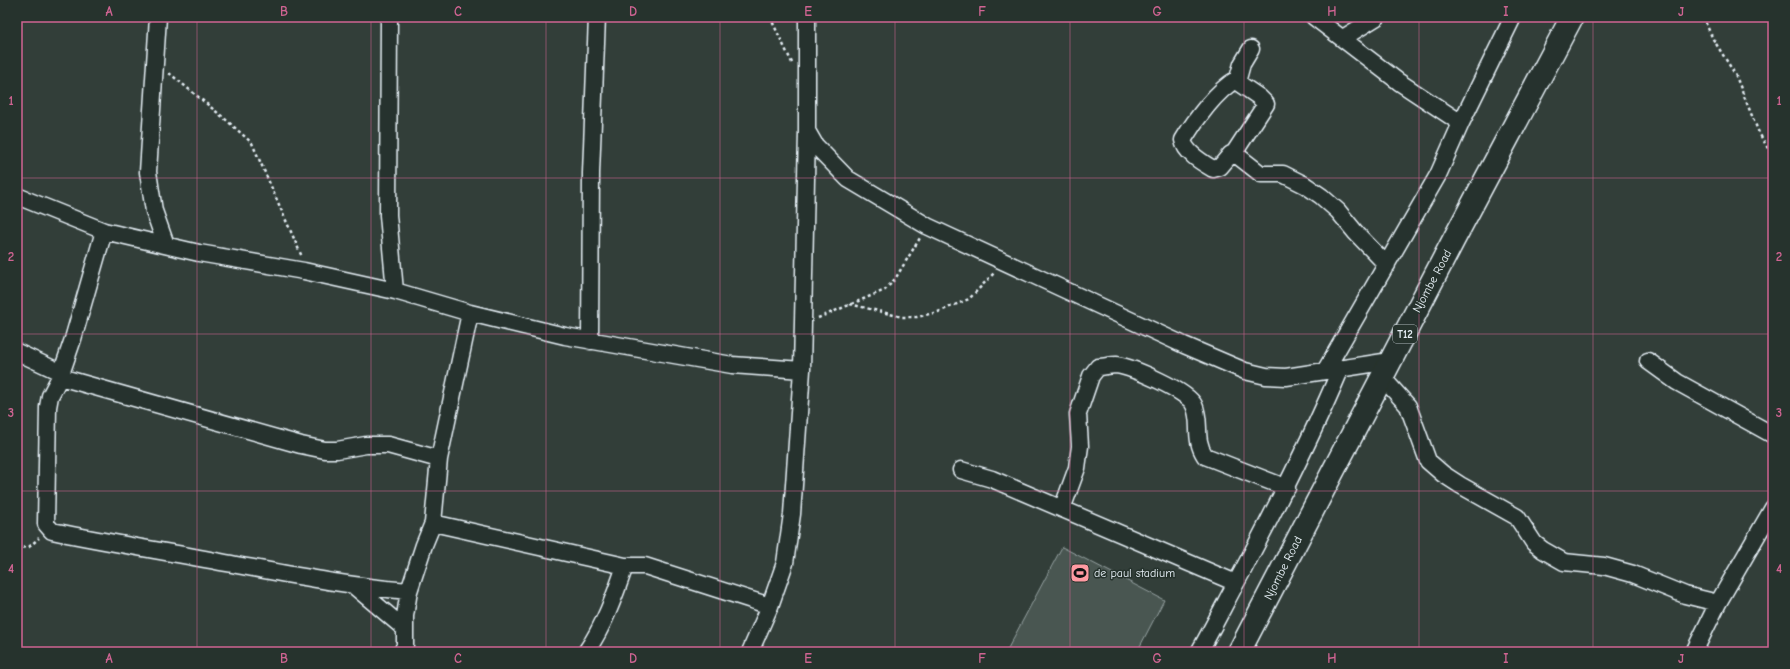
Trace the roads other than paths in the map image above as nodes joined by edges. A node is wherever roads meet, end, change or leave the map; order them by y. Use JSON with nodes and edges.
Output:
{"nodes":[{"id":1,"x":158,"y":17,"type":"edge"},
{"id":2,"x":389,"y":17,"type":"edge"},
{"id":3,"x":597,"y":17,"type":"edge"},
{"id":4,"x":807,"y":17,"type":"edge"},
{"id":5,"x":1314,"y":17,"type":"edge"},
{"id":6,"x":1377,"y":17,"type":"edge"},
{"id":7,"x":1513,"y":17,"type":"edge"},
{"id":8,"x":1572,"y":17,"type":"edge"},
{"id":9,"x":1343,"y":38,"type":"junction"},
{"id":10,"x":1251,"y":49,"type":"dead end"},
{"id":11,"x":1237,"y":79,"type":"junction"},
{"id":12,"x":1461,"y":123,"type":"junction"},
{"id":13,"x":807,"y":131,"type":"junction"},
{"id":14,"x":1234,"y":153,"type":"junction"},
{"id":15,"x":17,"y":196,"type":"edge"},
{"id":16,"x":104,"y":230,"type":"junction"},
{"id":17,"x":166,"y":245,"type":"junction"},
{"id":18,"x":1386,"y":265,"type":"junction"},
{"id":19,"x":395,"y":291,"type":"junction"},
{"id":20,"x":470,"y":313,"type":"junction"},
{"id":21,"x":590,"y":341,"type":"junction"},
{"id":22,"x":17,"y":352,"type":"edge"},
{"id":23,"x":1648,"y":361,"type":"dead end"},
{"id":24,"x":1341,"y":368,"type":"junction"},
{"id":25,"x":1386,"y":369,"type":"junction"},
{"id":26,"x":802,"y":370,"type":"junction"},
{"id":27,"x":1324,"y":371,"type":"junction"},
{"id":28,"x":61,"y":375,"type":"junction"},
{"id":29,"x":1773,"y":435,"type":"edge"},
{"id":30,"x":439,"y":459,"type":"junction"},
{"id":31,"x":961,"y":470,"type":"dead end"},
{"id":32,"x":1287,"y":488,"type":"junction"},
{"id":33,"x":1773,"y":508,"type":"edge"},
{"id":34,"x":1062,"y":509,"type":"junction"},
{"id":35,"x":433,"y":523,"type":"junction"},
{"id":36,"x":625,"y":566,"type":"junction"},
{"id":37,"x":1236,"y":583,"type":"junction"},
{"id":38,"x":354,"y":586,"type":"junction"},
{"id":39,"x":410,"y":591,"type":"junction"},
{"id":40,"x":1718,"y":603,"type":"junction"},
{"id":41,"x":770,"y":606,"type":"junction"},
{"id":42,"x":405,"y":629,"type":"junction"},
{"id":43,"x":406,"y":650,"type":"edge"},
{"id":44,"x":586,"y":652,"type":"edge"},
{"id":45,"x":750,"y":652,"type":"edge"},
{"id":46,"x":1199,"y":652,"type":"edge"},
{"id":47,"x":1239,"y":652,"type":"edge"},
{"id":48,"x":1694,"y":652,"type":"edge"}],
"edges":[{"from":1,"to":17,"type":"street"},
{"from":2,"to":19,"type":"street"},
{"from":3,"to":21,"type":"street"},
{"from":4,"to":13,"type":"street"},
{"from":5,"to":9,"type":"street"},
{"from":6,"to":9,"type":"street"},
{"from":7,"to":12,"type":"street"},
{"from":8,"to":25,"type":"highway","name":"Njombe Road","number":"T12"},
{"from":9,"to":12,"type":"street"},
{"from":10,"to":11,"type":"street"},
{"from":11,"to":14,"type":"street"},
{"from":11,"to":14,"type":"street"},
{"from":12,"to":18,"type":"street"},
{"from":13,"to":26,"type":"street"},
{"from":13,"to":27,"type":"street"},
{"from":14,"to":18,"type":"street"},
{"from":15,"to":16,"type":"street"},
{"from":16,"to":17,"type":"street"},
{"from":16,"to":28,"type":"street"},
{"from":17,"to":19,"type":"street"},
{"from":18,"to":27,"type":"street"},
{"from":19,"to":20,"type":"street"},
{"from":20,"to":21,"type":"street"},
{"from":20,"to":30,"type":"street"},
{"from":21,"to":26,"type":"street"},
{"from":22,"to":28,"type":"street"},
{"from":23,"to":29,"type":"street"},
{"from":24,"to":25,"type":"street"},
{"from":24,"to":27,"type":"street"},
{"from":24,"to":32,"type":"street"},
{"from":25,"to":40,"type":"street"},
{"from":25,"to":47,"type":"highway","name":"Njombe Road","number":"T12"},
{"from":26,"to":41,"type":"street"},
{"from":28,"to":30,"type":"street"},
{"from":28,"to":38,"type":"street"},
{"from":30,"to":35,"type":"street"},
{"from":31,"to":34,"type":"street"},
{"from":32,"to":34,"type":"street"},
{"from":32,"to":37,"type":"street"},
{"from":33,"to":40,"type":"street"},
{"from":34,"to":37,"type":"street"},
{"from":35,"to":36,"type":"street"},
{"from":35,"to":39,"type":"street"},
{"from":36,"to":41,"type":"street"},
{"from":36,"to":44,"type":"street"},
{"from":37,"to":46,"type":"street"},
{"from":38,"to":39,"type":"street"},
{"from":38,"to":42,"type":"street"},
{"from":39,"to":42,"type":"street"},
{"from":40,"to":48,"type":"street"},
{"from":41,"to":45,"type":"street"},
{"from":42,"to":43,"type":"street"}]}
